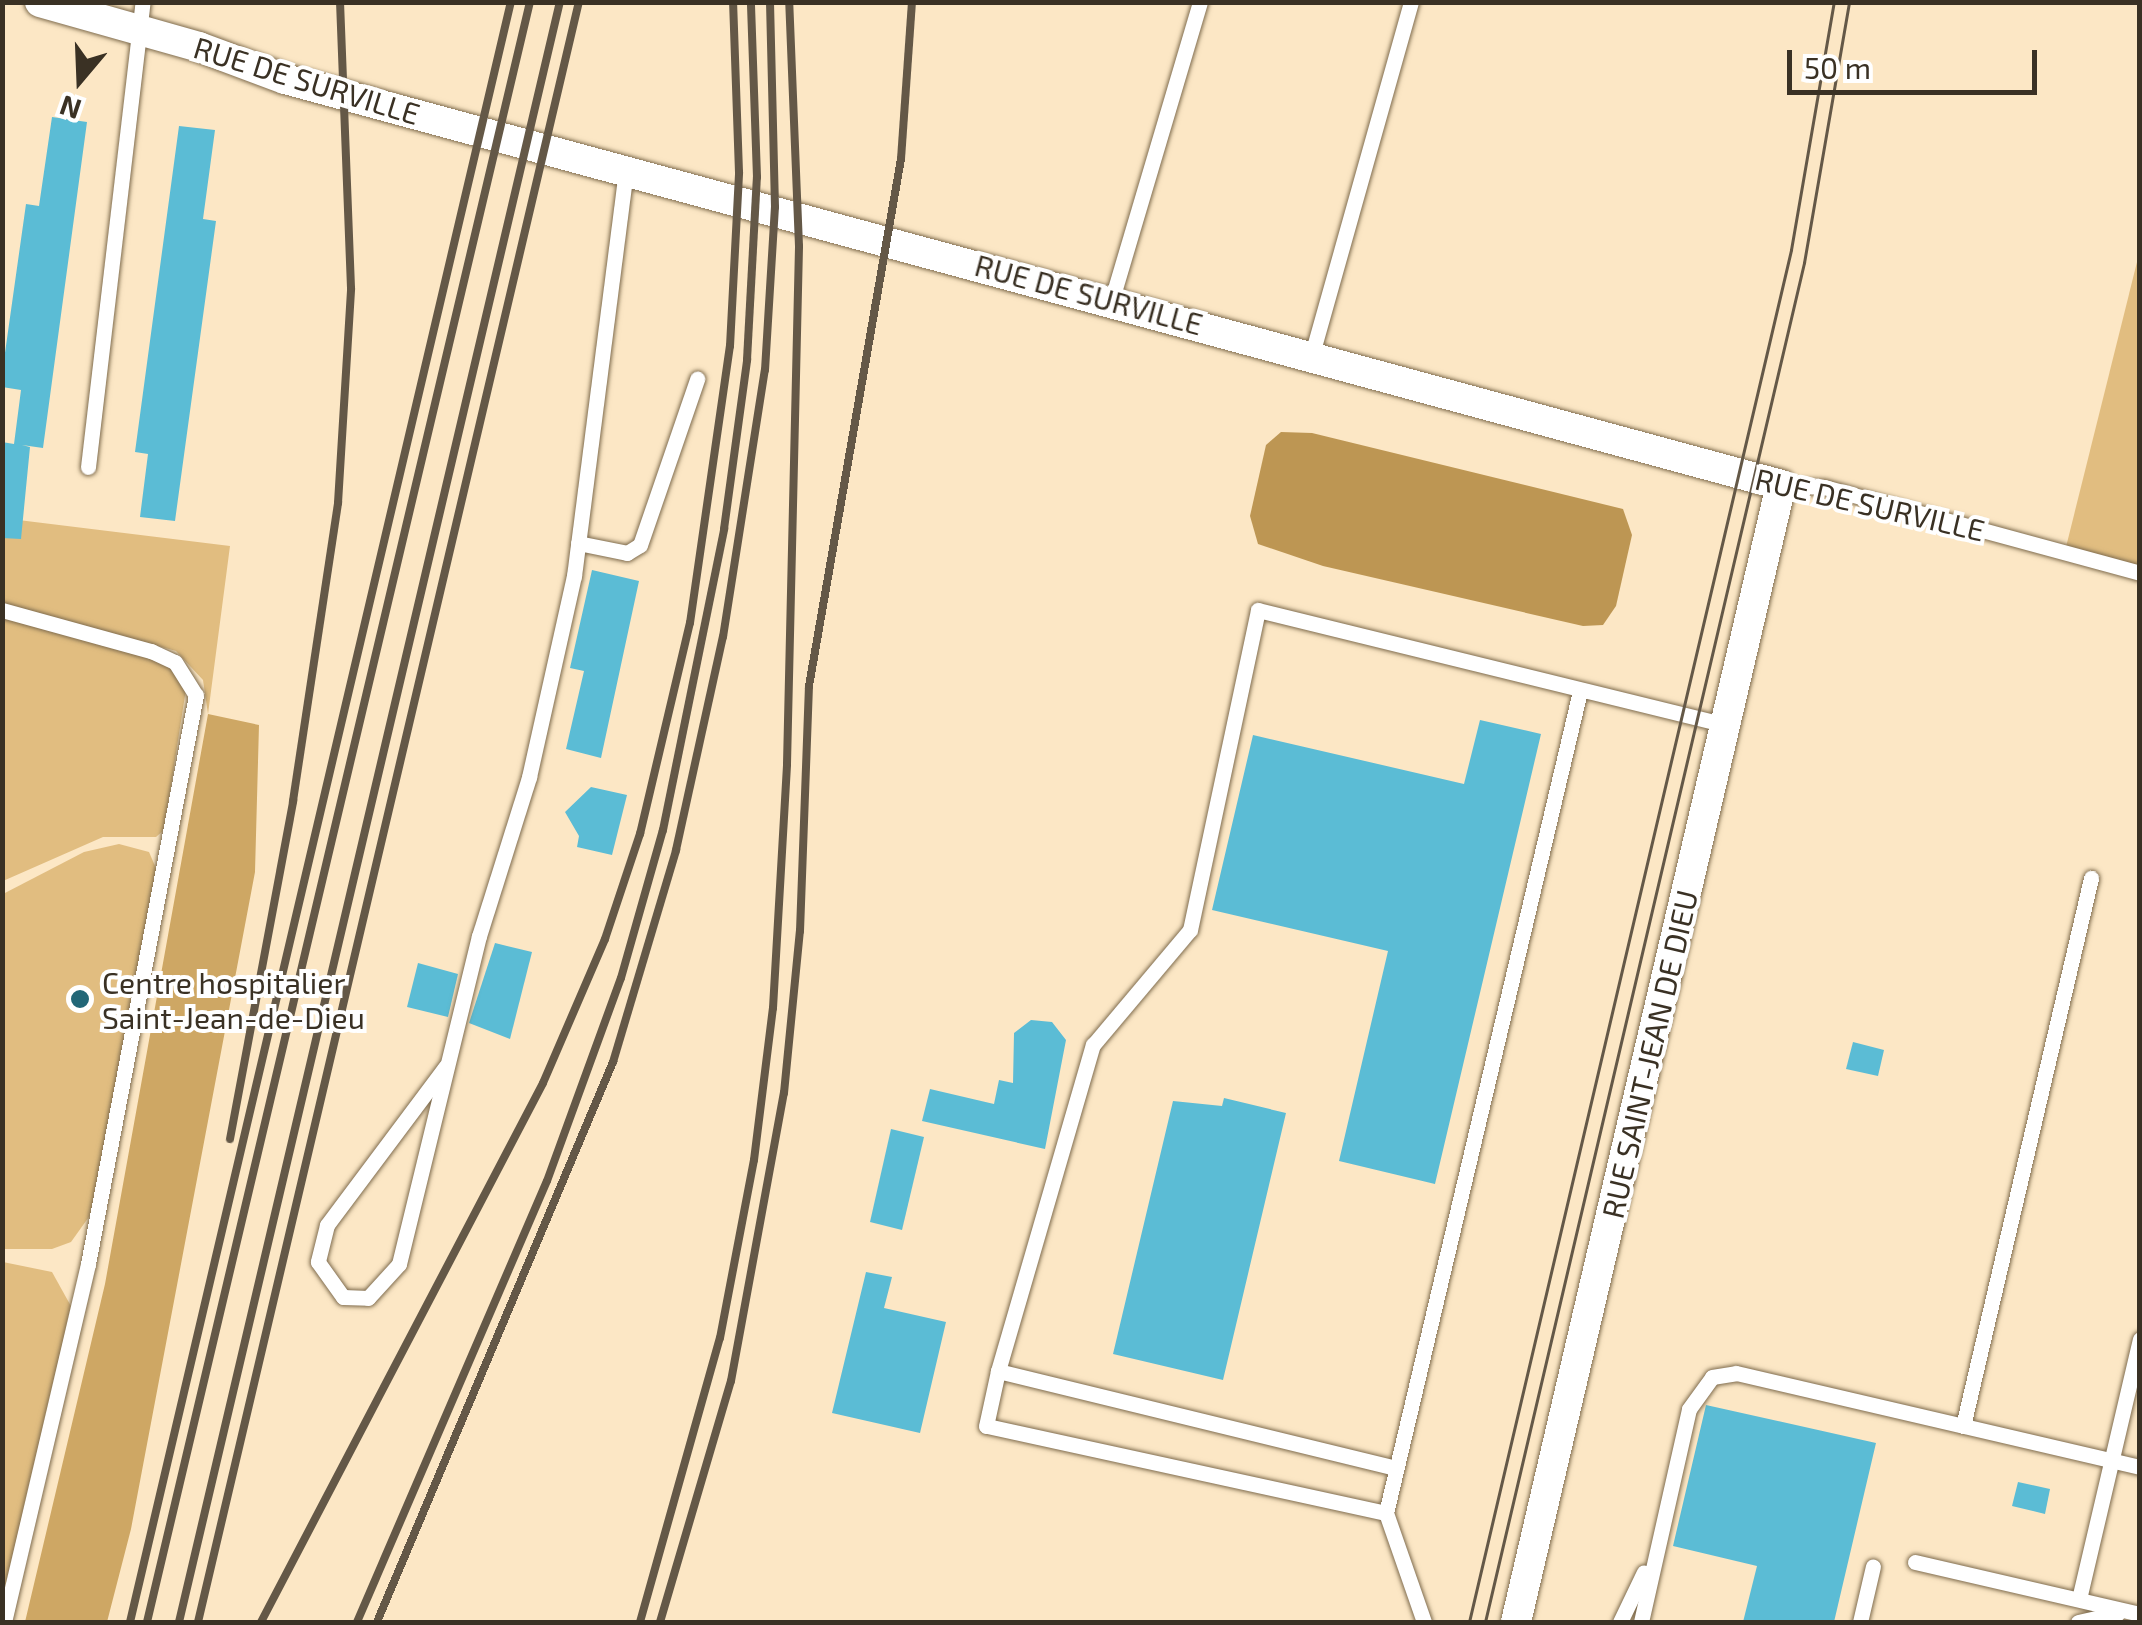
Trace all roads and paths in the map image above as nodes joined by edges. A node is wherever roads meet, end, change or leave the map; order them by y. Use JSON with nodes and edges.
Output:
{"nodes":[{"id":1,"x":40,"y":2,"type":"edge"},
{"id":2,"x":1200,"y":2,"type":"edge"},
{"id":3,"x":1411,"y":2,"type":"edge"},
{"id":4,"x":143,"y":17,"type":"edge"},
{"id":5,"x":626,"y":170,"type":"junction"},
{"id":6,"x":1112,"y":300,"type":"junction"},
{"id":7,"x":1312,"y":354,"type":"junction"},
{"id":8,"x":697,"y":379,"type":"dead end"},
{"id":9,"x":88,"y":467,"type":"dead end"},
{"id":10,"x":1781,"y":485,"type":"junction"},
{"id":11,"x":578,"y":543,"type":"junction"},
{"id":12,"x":2140,"y":573,"type":"edge"},
{"id":13,"x":2,"y":610,"type":"edge"},
{"id":14,"x":1580,"y":691,"type":"junction"},
{"id":15,"x":1725,"y":726,"type":"junction"},
{"id":16,"x":2091,"y":878,"type":"dead end"},
{"id":17,"x":446,"y":1066,"type":"junction"},
{"id":18,"x":2140,"y":1339,"type":"edge"},
{"id":19,"x":998,"y":1371,"type":"junction"},
{"id":20,"x":1963,"y":1426,"type":"junction"},
{"id":21,"x":2111,"y":1460,"type":"junction"},
{"id":22,"x":2140,"y":1467,"type":"edge"},
{"id":23,"x":1396,"y":1468,"type":"junction"},
{"id":24,"x":1386,"y":1513,"type":"junction"},
{"id":25,"x":1660,"y":1531,"type":"junction"},
{"id":26,"x":1915,"y":1562,"type":"dead end"},
{"id":27,"x":1874,"y":1566,"type":"dead end"},
{"id":28,"x":2079,"y":1599,"type":"junction"},
{"id":29,"x":2134,"y":1613,"type":"edge"},
{"id":30,"x":4,"y":1622,"type":"edge"},
{"id":31,"x":1424,"y":1622,"type":"edge"},
{"id":32,"x":1516,"y":1622,"type":"edge"},
{"id":33,"x":1620,"y":1622,"type":"edge"},
{"id":34,"x":1641,"y":1622,"type":"edge"},
{"id":35,"x":1860,"y":1622,"type":"edge"},
{"id":36,"x":2078,"y":1622,"type":"edge"}],
"edges":[{"from":1,"to":4,"type":"street","name":"RUE DE SURVILLE"},
{"from":2,"to":6,"type":"lane"},
{"from":3,"to":7,"type":"lane"},
{"from":4,"to":5,"type":"street","name":"RUE DE SURVILLE"},
{"from":4,"to":9,"type":"lane"},
{"from":5,"to":6,"type":"street","name":"RUE DE SURVILLE"},
{"from":5,"to":11,"type":"lane"},
{"from":6,"to":7,"type":"street","name":"RUE DE SURVILLE"},
{"from":7,"to":10,"type":"street","name":"RUE DE SURVILLE"},
{"from":8,"to":11,"type":"lane"},
{"from":10,"to":12,"type":"lane","name":"RUE DE SURVILLE"},
{"from":10,"to":15,"type":"street","name":"RUE SAINT-JEAN DE DIEU"},
{"from":11,"to":17,"type":"lane"},
{"from":13,"to":30,"type":"lane"},
{"from":14,"to":15,"type":"lane"},
{"from":14,"to":19,"type":"lane"},
{"from":14,"to":23,"type":"lane"},
{"from":15,"to":32,"type":"street","name":"RUE SAINT-JEAN DE DIEU"},
{"from":16,"to":20,"type":"lane"},
{"from":17,"to":17,"type":"lane"},
{"from":18,"to":21,"type":"lane"},
{"from":19,"to":23,"type":"lane"},
{"from":19,"to":24,"type":"lane"},
{"from":20,"to":21,"type":"lane"},
{"from":20,"to":25,"type":"lane"},
{"from":21,"to":22,"type":"lane"},
{"from":21,"to":28,"type":"lane"},
{"from":23,"to":24,"type":"lane"},
{"from":24,"to":31,"type":"lane"},
{"from":25,"to":33,"type":"lane"},
{"from":25,"to":34,"type":"lane"},
{"from":26,"to":28,"type":"lane"},
{"from":27,"to":35,"type":"lane"},
{"from":28,"to":29,"type":"lane"},
{"from":29,"to":36,"type":"lane"}]}
